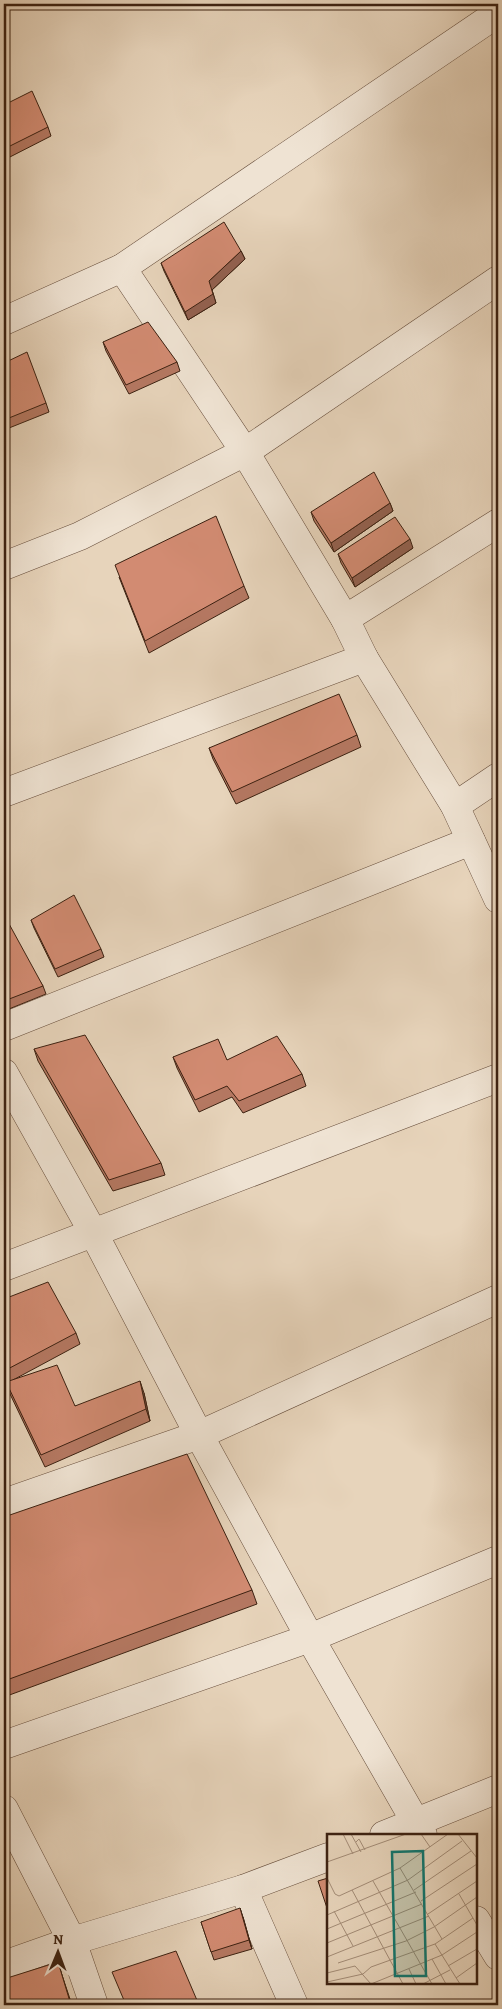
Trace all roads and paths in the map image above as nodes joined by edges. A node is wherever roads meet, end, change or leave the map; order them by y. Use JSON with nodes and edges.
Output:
{"nodes":[{"id":1,"x":498,"y":12,"type":"edge"},
{"id":2,"x":122,"y":268,"type":"junction"},
{"id":3,"x":498,"y":280,"type":"edge"},
{"id":4,"x":4,"y":321,"type":"edge"},
{"id":5,"x":245,"y":452,"type":"junction"},
{"id":6,"x":498,"y":523,"type":"edge"},
{"id":7,"x":4,"y":566,"type":"edge"},
{"id":8,"x":345,"y":619,"type":"junction"},
{"id":9,"x":364,"y":658,"type":"junction"},
{"id":10,"x":498,"y":777,"type":"edge"},
{"id":11,"x":4,"y":793,"type":"edge"},
{"id":12,"x":455,"y":806,"type":"junction"},
{"id":13,"x":471,"y":841,"type":"junction"},
{"id":14,"x":498,"y":899,"type":"edge"},
{"id":15,"x":4,"y":1027,"type":"edge"},
{"id":16,"x":4,"y":1074,"type":"edge"},
{"id":17,"x":498,"y":1078,"type":"edge"},
{"id":18,"x":94,"y":1234,"type":"junction"},
{"id":19,"x":4,"y":1267,"type":"edge"},
{"id":20,"x":498,"y":1299,"type":"edge"},
{"id":21,"x":199,"y":1435,"type":"junction"},
{"id":22,"x":4,"y":1503,"type":"edge"},
{"id":23,"x":498,"y":1560,"type":"edge"},
{"id":24,"x":310,"y":1638,"type":"junction"},
{"id":25,"x":4,"y":1746,"type":"edge"},
{"id":26,"x":498,"y":1789,"type":"edge"},
{"id":27,"x":4,"y":1809,"type":"edge"},
{"id":28,"x":420,"y":1829,"type":"edge"},
{"id":29,"x":390,"y":1834,"type":"edge"},
{"id":30,"x":327,"y":1857,"type":"edge"},
{"id":31,"x":243,"y":1889,"type":"junction"},
{"id":32,"x":477,"y":1922,"type":"edge"},
{"id":33,"x":72,"y":1941,"type":"junction"},
{"id":34,"x":498,"y":1956,"type":"edge"},
{"id":35,"x":4,"y":1965,"type":"edge"},
{"id":36,"x":94,"y":2005,"type":"edge"},
{"id":37,"x":294,"y":2005,"type":"edge"}],
"edges":[{"from":1,"to":2,"type":"street"},
{"from":2,"to":4,"type":"street"},
{"from":2,"to":5,"type":"street"},
{"from":3,"to":5,"type":"street"},
{"from":5,"to":7,"type":"street"},
{"from":5,"to":8,"type":"street"},
{"from":6,"to":8,"type":"street"},
{"from":8,"to":9,"type":"street"},
{"from":9,"to":11,"type":"street"},
{"from":9,"to":12,"type":"street"},
{"from":10,"to":12,"type":"street"},
{"from":12,"to":13,"type":"street"},
{"from":13,"to":14,"type":"street"},
{"from":13,"to":15,"type":"street"},
{"from":16,"to":18,"type":"street"},
{"from":17,"to":18,"type":"street"},
{"from":18,"to":19,"type":"street"},
{"from":18,"to":21,"type":"street"},
{"from":20,"to":21,"type":"street"},
{"from":21,"to":22,"type":"street"},
{"from":21,"to":24,"type":"street"},
{"from":23,"to":24,"type":"street"},
{"from":24,"to":25,"type":"street"},
{"from":24,"to":28,"type":"street"},
{"from":26,"to":28,"type":"street"},
{"from":27,"to":33,"type":"street"},
{"from":28,"to":29,"type":"street"},
{"from":30,"to":31,"type":"street"},
{"from":31,"to":33,"type":"street"},
{"from":31,"to":37,"type":"street"},
{"from":32,"to":34,"type":"street"},
{"from":33,"to":35,"type":"street"},
{"from":33,"to":36,"type":"street"}]}
